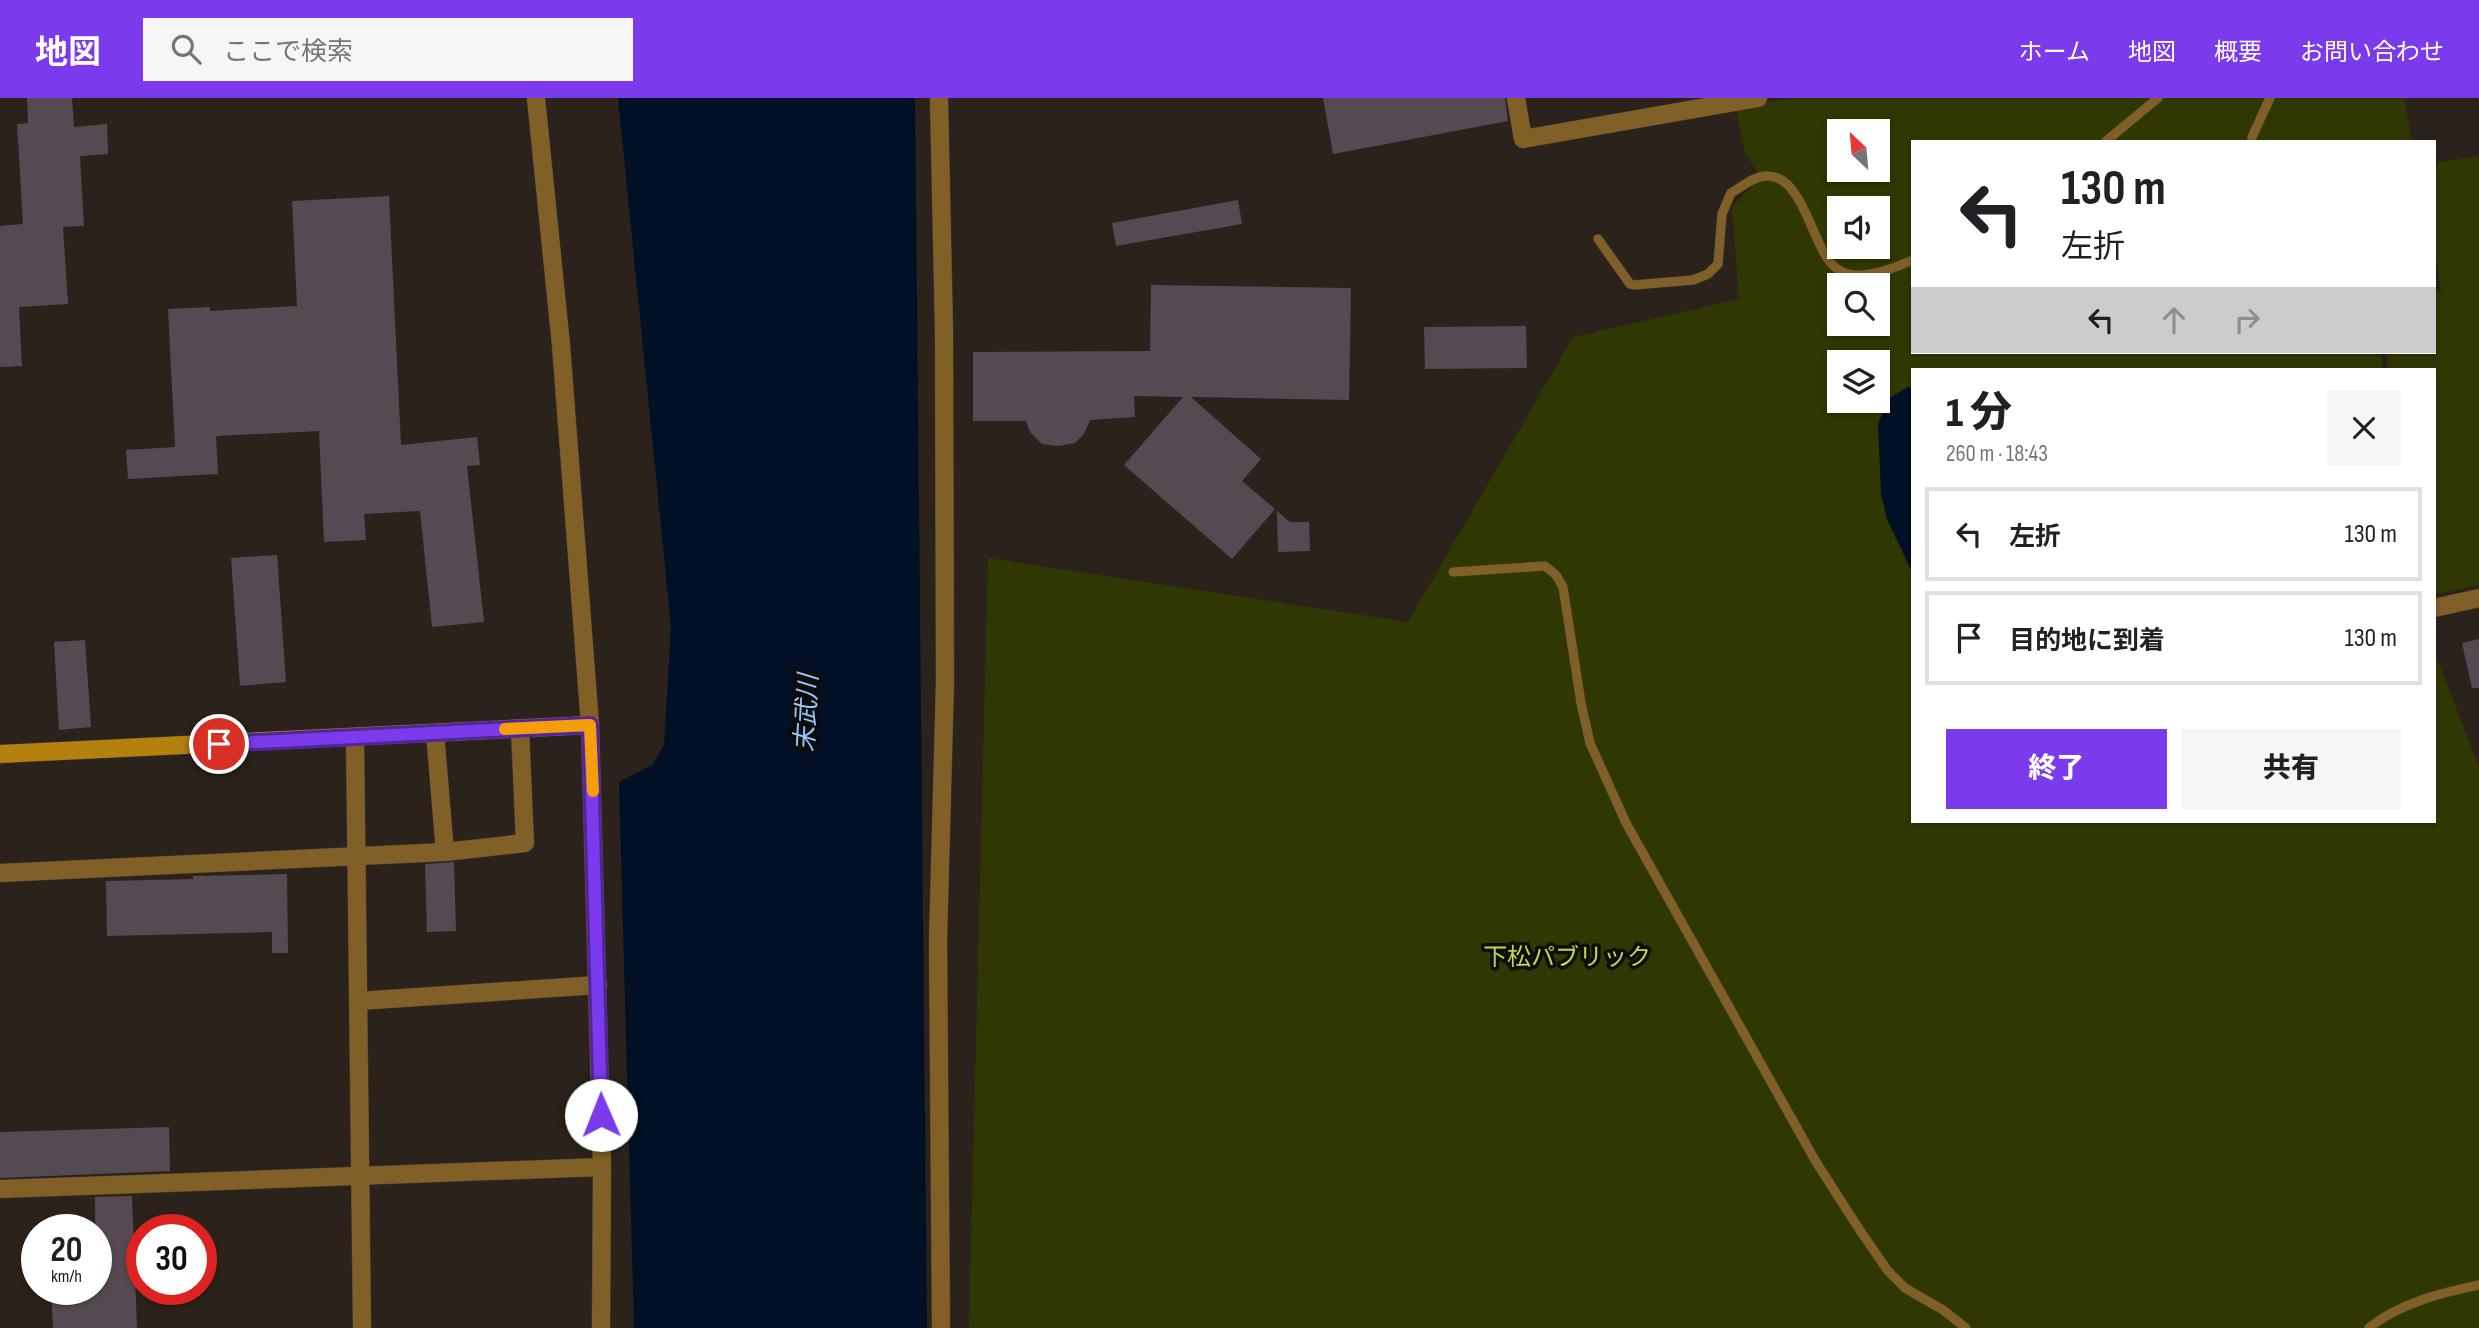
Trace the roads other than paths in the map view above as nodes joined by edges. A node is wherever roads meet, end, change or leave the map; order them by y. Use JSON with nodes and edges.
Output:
{"nodes":[{"id":1,"x":536,"y":98,"type":"edge"},
{"id":2,"x":939,"y":98,"type":"edge"},
{"id":3,"x":1516,"y":98,"type":"edge"},
{"id":4,"x":1758,"y":98,"type":"edge"},
{"id":5,"x":2158,"y":98,"type":"edge"},
{"id":6,"x":2270,"y":98,"type":"edge"},
{"id":7,"x":2107,"y":140,"type":"edge"},
{"id":8,"x":2252,"y":140,"type":"edge"},
{"id":9,"x":1598,"y":239,"type":"dead end"},
{"id":10,"x":1911,"y":261,"type":"edge"},
{"id":11,"x":1453,"y":572,"type":"dead end"},
{"id":12,"x":2479,"y":598,"type":"edge"},
{"id":13,"x":2436,"y":608,"type":"edge"},
{"id":14,"x":590,"y":725,"type":"junction"},
{"id":15,"x":520,"y":729,"type":"junction"},
{"id":16,"x":435,"y":733,"type":"junction"},
{"id":17,"x":355,"y":737,"type":"junction"},
{"id":18,"x":0,"y":754,"type":"edge"},
{"id":19,"x":445,"y":852,"type":"junction"},
{"id":20,"x":356,"y":855,"type":"junction"},
{"id":21,"x":0,"y":873,"type":"edge"},
{"id":22,"x":598,"y":985,"type":"junction"},
{"id":23,"x":358,"y":1002,"type":"junction"},
{"id":24,"x":602,"y":1167,"type":"junction"},
{"id":25,"x":359,"y":1176,"type":"junction"},
{"id":26,"x":0,"y":1189,"type":"edge"},
{"id":27,"x":2479,"y":1285,"type":"edge"},
{"id":28,"x":362,"y":1328,"type":"edge"},
{"id":29,"x":601,"y":1328,"type":"edge"},
{"id":30,"x":941,"y":1328,"type":"edge"},
{"id":31,"x":1966,"y":1328,"type":"edge"},
{"id":32,"x":2369,"y":1328,"type":"edge"}],
"edges":[{"from":1,"to":14,"type":"street"},
{"from":2,"to":30,"type":"street"},
{"from":3,"to":4,"type":"street"},
{"from":5,"to":7,"type":"lane"},
{"from":6,"to":8,"type":"lane"},
{"from":9,"to":10,"type":"lane"},
{"from":11,"to":31,"type":"lane"},
{"from":12,"to":13,"type":"street"},
{"from":14,"to":15,"type":"street"},
{"from":14,"to":22,"type":"street"},
{"from":15,"to":16,"type":"street"},
{"from":15,"to":19,"type":"street"},
{"from":16,"to":17,"type":"street"},
{"from":16,"to":19,"type":"street"},
{"from":17,"to":18,"type":"street"},
{"from":17,"to":20,"type":"street"},
{"from":19,"to":20,"type":"street"},
{"from":20,"to":21,"type":"street"},
{"from":20,"to":23,"type":"street"},
{"from":22,"to":23,"type":"street"},
{"from":22,"to":24,"type":"street"},
{"from":23,"to":25,"type":"street"},
{"from":24,"to":25,"type":"street"},
{"from":24,"to":29,"type":"street"},
{"from":25,"to":26,"type":"street"},
{"from":25,"to":28,"type":"street"},
{"from":27,"to":32,"type":"lane"}]}
